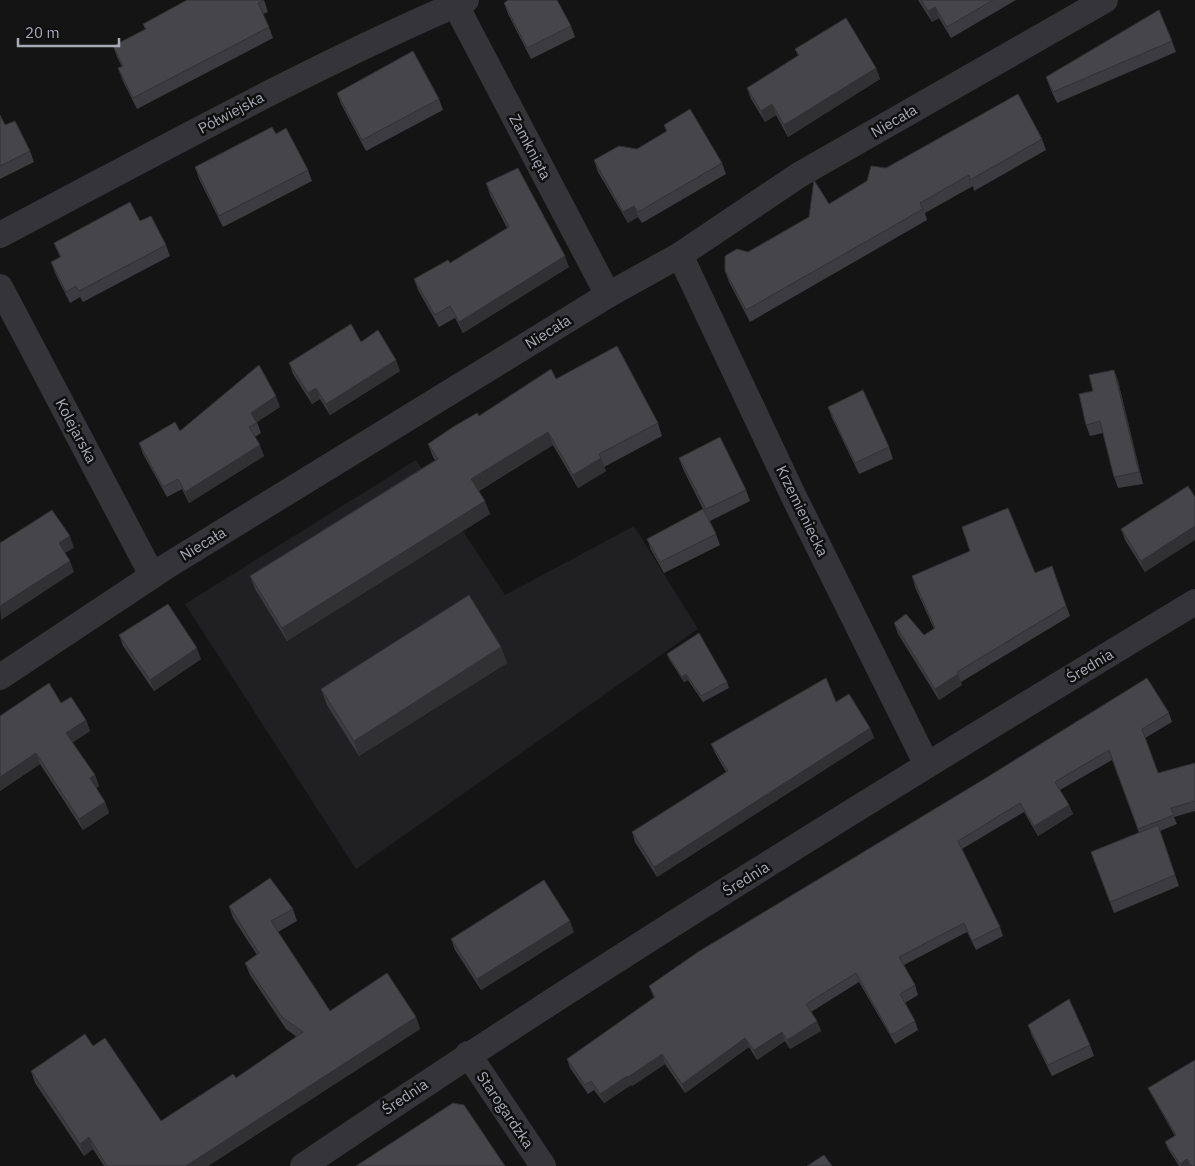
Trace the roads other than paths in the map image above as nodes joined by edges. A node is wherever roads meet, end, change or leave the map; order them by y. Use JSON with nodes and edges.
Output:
{"nodes":[{"id":1,"x":1105,"y":0,"type":"edge"},
{"id":2,"x":458,"y":2,"type":"edge"},
{"id":3,"x":0,"y":235,"type":"edge"},
{"id":4,"x":680,"y":255,"type":"junction"},
{"id":5,"x":0,"y":287,"type":"edge"},
{"id":6,"x":608,"y":295,"type":"junction"},
{"id":7,"x":152,"y":575,"type":"junction"},
{"id":8,"x":1195,"y":602,"type":"edge"},
{"id":9,"x":0,"y":677,"type":"edge"},
{"id":10,"x":927,"y":765,"type":"junction"},
{"id":11,"x":468,"y":1054,"type":"junction"},
{"id":12,"x":303,"y":1166,"type":"edge"},
{"id":13,"x":543,"y":1166,"type":"edge"}],
"edges":[{"from":1,"to":4,"type":"street","name":"Niecała"},
{"from":2,"to":3,"type":"street","name":"Półwiejska"},
{"from":2,"to":6,"type":"street","name":"Zamknięta"},
{"from":4,"to":6,"type":"street","name":"Niecała"},
{"from":4,"to":10,"type":"street","name":"Krzemieniecka"},
{"from":5,"to":7,"type":"street","name":"Kolejarska"},
{"from":6,"to":7,"type":"street","name":"Niecała"},
{"from":7,"to":9,"type":"street","name":"Niecała"},
{"from":8,"to":10,"type":"street","name":"Średnia"},
{"from":10,"to":11,"type":"street","name":"Średnia"},
{"from":11,"to":12,"type":"street","name":"Średnia"},
{"from":11,"to":13,"type":"street","name":"Starogardzka"}]}
